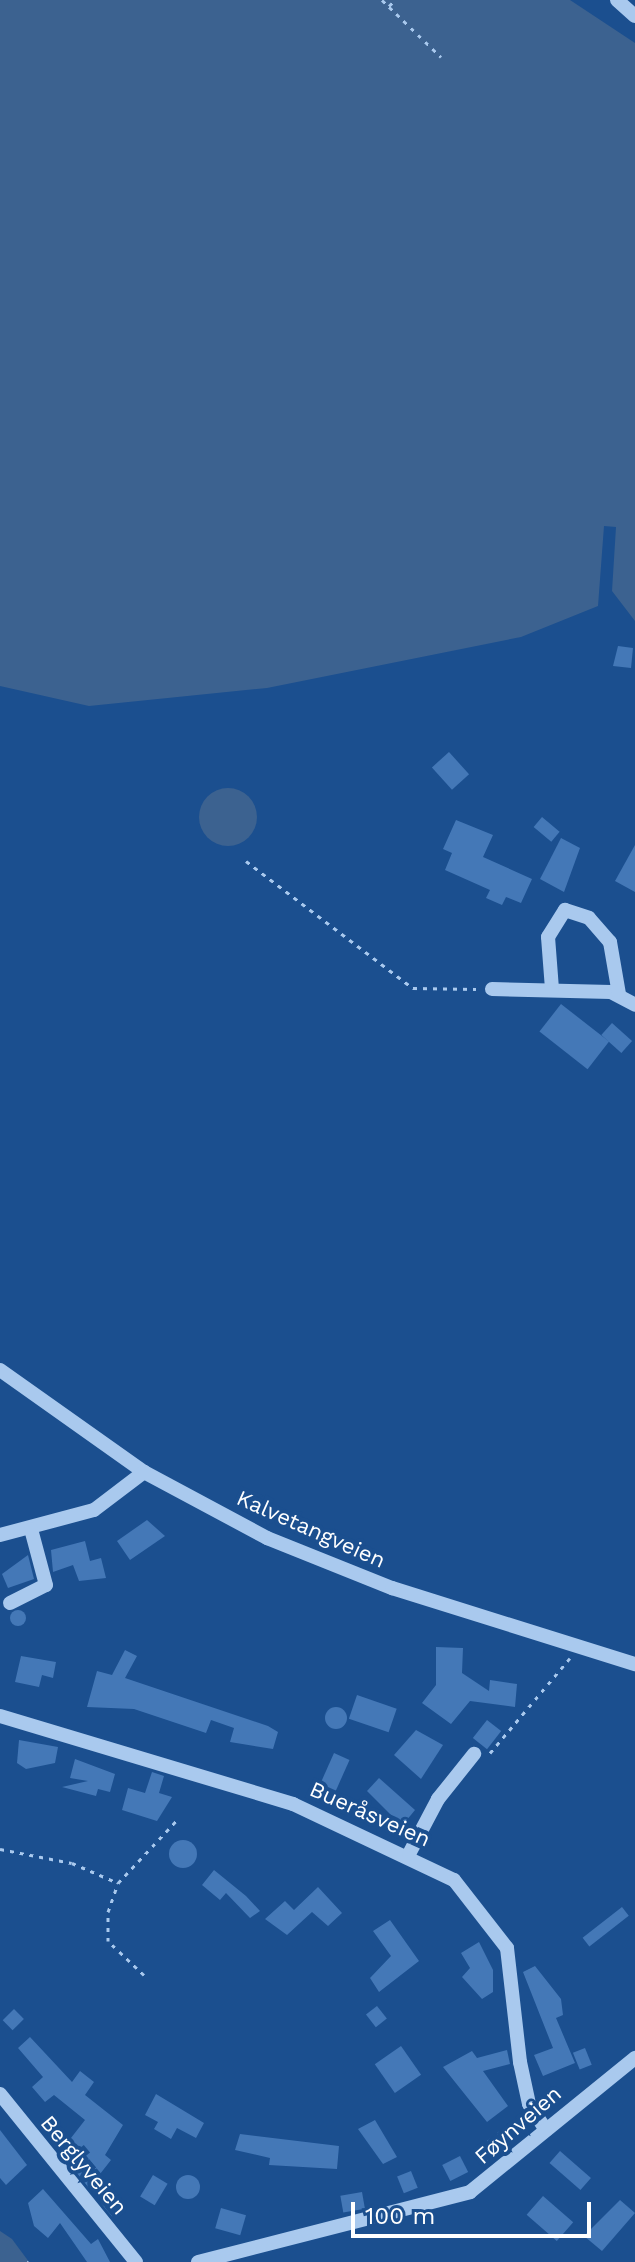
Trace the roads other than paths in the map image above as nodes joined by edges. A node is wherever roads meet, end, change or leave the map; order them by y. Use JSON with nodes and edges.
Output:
{"nodes":[{"id":1,"x":617,"y":0,"type":"edge"},
{"id":2,"x":635,"y":16,"type":"edge"},
{"id":3,"x":492,"y":989,"type":"road end"},
{"id":4,"x":552,"y":989,"type":"junction"},
{"id":5,"x":619,"y":994,"type":"junction"},
{"id":6,"x":635,"y":1005,"type":"edge"},
{"id":7,"x":0,"y":1370,"type":"edge"},
{"id":8,"x":144,"y":1472,"type":"junction"},
{"id":9,"x":31,"y":1529,"type":"junction"},
{"id":10,"x":0,"y":1535,"type":"edge"},
{"id":11,"x":10,"y":1603,"type":"dead end"},
{"id":12,"x":635,"y":1664,"type":"edge"},
{"id":13,"x":0,"y":1716,"type":"edge"},
{"id":14,"x":472,"y":1756,"type":"road end"},
{"id":15,"x":409,"y":1854,"type":"junction"},
{"id":16,"x":632,"y":2067,"type":"edge"},
{"id":17,"x":0,"y":2094,"type":"edge"},
{"id":18,"x":546,"y":2130,"type":"junction"},
{"id":19,"x":136,"y":2262,"type":"edge"},
{"id":20,"x":198,"y":2262,"type":"edge"}],
"edges":[{"from":1,"to":2,"type":"street"},
{"from":3,"to":4,"type":"street"},
{"from":4,"to":5,"type":"street"},
{"from":4,"to":5,"type":"street"},
{"from":5,"to":6,"type":"street"},
{"from":7,"to":8,"type":"street","name":"Kalvetangveien"},
{"from":8,"to":9,"type":"street"},
{"from":8,"to":12,"type":"street","name":"Kalvetangveien"},
{"from":9,"to":10,"type":"street"},
{"from":9,"to":11,"type":"street"},
{"from":13,"to":15,"type":"street","name":"Bueråsveien"},
{"from":14,"to":15,"type":"street"},
{"from":15,"to":18,"type":"street","name":"Bueråsveien"},
{"from":16,"to":18,"type":"street","name":"Føynveien"},
{"from":17,"to":19,"type":"street","name":"Berglyveien"},
{"from":18,"to":20,"type":"street","name":"Føynveien"}]}
